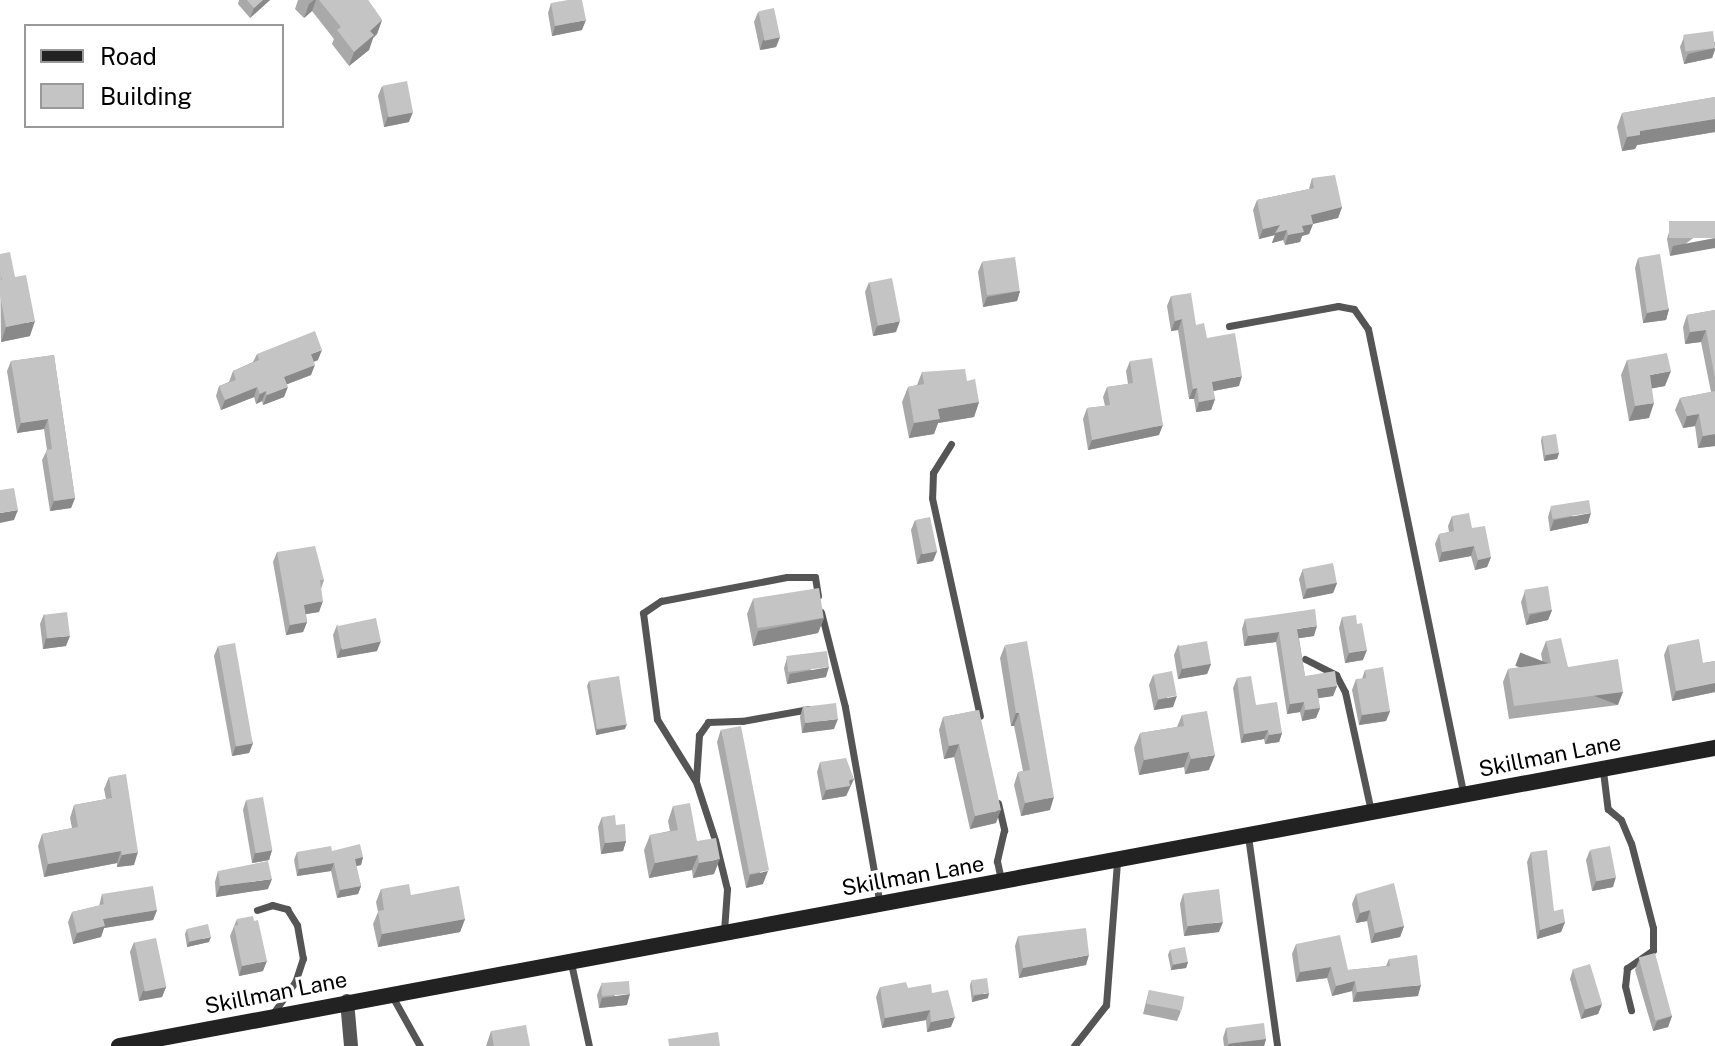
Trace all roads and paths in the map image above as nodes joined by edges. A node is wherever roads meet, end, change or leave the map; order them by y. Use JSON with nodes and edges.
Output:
{"nodes":[{"id":1,"x":1229,"y":326,"type":"dead end"},
{"id":2,"x":951,"y":444,"type":"dead end"},
{"id":3,"x":1305,"y":659,"type":"edge"},
{"id":4,"x":831,"y":703,"type":"edge"},
{"id":5,"x":820,"y":706,"type":"edge"},
{"id":6,"x":845,"y":707,"type":"junction"},
{"id":7,"x":981,"y":723,"type":"edge"},
{"id":8,"x":1715,"y":748,"type":"edge"},
{"id":9,"x":1602,"y":769,"type":"junction"},
{"id":10,"x":696,"y":782,"type":"junction"},
{"id":11,"x":1464,"y":795,"type":"junction"},
{"id":12,"x":997,"y":799,"type":"edge"},
{"id":13,"x":1371,"y":813,"type":"junction"},
{"id":14,"x":1248,"y":836,"type":"junction"},
{"id":15,"x":1117,"y":861,"type":"junction"},
{"id":16,"x":1002,"y":883,"type":"junction"},
{"id":17,"x":880,"y":905,"type":"junction"},
{"id":18,"x":257,"y":910,"type":"dead end"},
{"id":19,"x":724,"y":934,"type":"junction"},
{"id":20,"x":570,"y":961,"type":"junction"},
{"id":21,"x":390,"y":993,"type":"junction"},
{"id":22,"x":347,"y":1001,"type":"junction"},
{"id":23,"x":1631,"y":1010,"type":"dead end"},
{"id":24,"x":271,"y":1016,"type":"junction"},
{"id":25,"x":120,"y":1046,"type":"edge"},
{"id":26,"x":351,"y":1046,"type":"edge"},
{"id":27,"x":420,"y":1046,"type":"edge"},
{"id":28,"x":589,"y":1046,"type":"edge"},
{"id":29,"x":1074,"y":1046,"type":"edge"},
{"id":30,"x":1277,"y":1046,"type":"edge"}],
"edges":[{"from":1,"to":11,"type":"lane"},
{"from":2,"to":7,"type":"lane"},
{"from":3,"to":13,"type":"lane"},
{"from":4,"to":6,"type":"lane"},
{"from":5,"to":10,"type":"lane"},
{"from":6,"to":10,"type":"lane"},
{"from":6,"to":17,"type":"lane"},
{"from":8,"to":9,"type":"street","name":"Skillman Lane"},
{"from":9,"to":11,"type":"street","name":"Skillman Lane"},
{"from":9,"to":23,"type":"lane"},
{"from":10,"to":19,"type":"lane"},
{"from":11,"to":13,"type":"street","name":"Skillman Lane"},
{"from":12,"to":16,"type":"lane"},
{"from":13,"to":14,"type":"street","name":"Skillman Lane"},
{"from":14,"to":15,"type":"street","name":"Skillman Lane"},
{"from":14,"to":30,"type":"lane"},
{"from":15,"to":16,"type":"street","name":"Skillman Lane"},
{"from":15,"to":29,"type":"lane"},
{"from":16,"to":17,"type":"street","name":"Skillman Lane"},
{"from":17,"to":19,"type":"street","name":"Skillman Lane"},
{"from":18,"to":24,"type":"lane"},
{"from":19,"to":20,"type":"street","name":"Skillman Lane"},
{"from":20,"to":21,"type":"street","name":"Skillman Lane"},
{"from":20,"to":28,"type":"lane"},
{"from":21,"to":22,"type":"street","name":"Skillman Lane"},
{"from":21,"to":27,"type":"lane"},
{"from":22,"to":24,"type":"street","name":"Skillman Lane"},
{"from":22,"to":26,"type":"street"},
{"from":24,"to":25,"type":"street","name":"Skillman Lane"}]}
